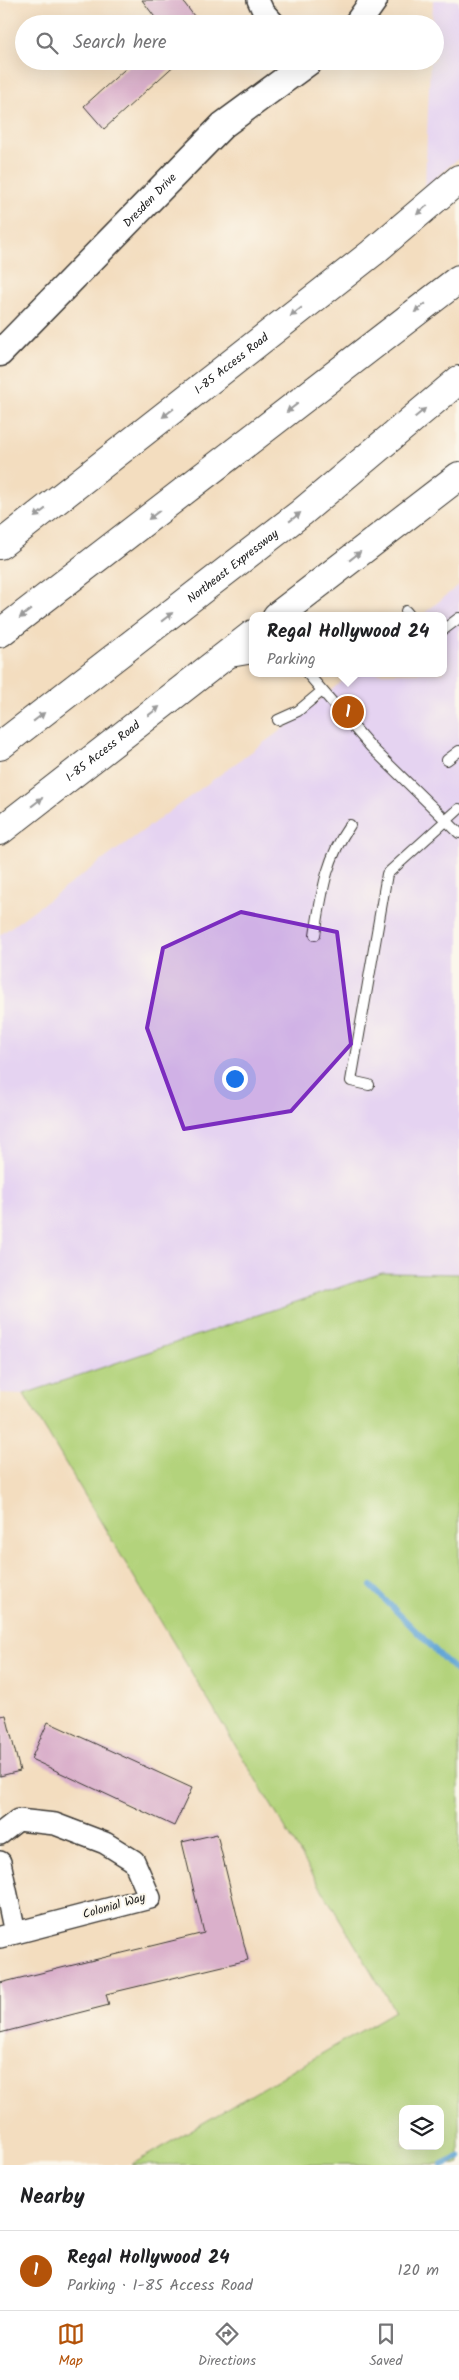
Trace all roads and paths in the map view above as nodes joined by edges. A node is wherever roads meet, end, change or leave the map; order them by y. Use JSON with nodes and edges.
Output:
{"nodes":[{"id":1,"x":258,"y":0,"type":"edge"},
{"id":2,"x":374,"y":0,"type":"edge"},
{"id":3,"x":267,"y":15,"type":"edge"},
{"id":4,"x":363,"y":15,"type":"edge"},
{"id":5,"x":297,"y":70,"type":"edge"},
{"id":6,"x":459,"y":178,"type":"edge"},
{"id":7,"x":459,"y":278,"type":"edge"},
{"id":8,"x":0,"y":353,"type":"edge"},
{"id":9,"x":459,"y":380,"type":"edge"},
{"id":10,"x":459,"y":476,"type":"edge"},
{"id":11,"x":0,"y":544,"type":"edge"},
{"id":12,"x":284,"y":612,"type":"edge"},
{"id":13,"x":459,"y":618,"type":"edge"},
{"id":14,"x":447,"y":627,"type":"edge"},
{"id":15,"x":0,"y":633,"type":"edge"},
{"id":16,"x":249,"y":637,"type":"edge"},
{"id":17,"x":249,"y":659,"type":"edge"},
{"id":18,"x":212,"y":666,"type":"junction"},
{"id":19,"x":310,"y":677,"type":"edge"},
{"id":20,"x":322,"y":691,"type":"junction"},
{"id":21,"x":278,"y":720,"type":"dead end"},
{"id":22,"x":0,"y":746,"type":"edge"},
{"id":23,"x":459,"y":751,"type":"edge"},
{"id":24,"x":447,"y":760,"type":"dead end"},
{"id":25,"x":459,"y":809,"type":"edge"},
{"id":26,"x":446,"y":820,"type":"junction"},
{"id":27,"x":350,"y":825,"type":"dead end"},
{"id":28,"x":0,"y":830,"type":"edge"},
{"id":29,"x":459,"y":832,"type":"edge"},
{"id":30,"x":315,"y":935,"type":"dead end"},
{"id":31,"x":369,"y":1085,"type":"dead end"},
{"id":32,"x":0,"y":1834,"type":"edge"},
{"id":33,"x":0,"y":1862,"type":"edge"},
{"id":34,"x":7,"y":1935,"type":"edge"}],
"edges":[{"from":1,"to":3,"type":"street"},
{"from":2,"to":4,"type":"street"},
{"from":5,"to":8,"type":"street","name":"Dresden Drive"},
{"from":6,"to":11,"type":"main road","name":"I-85 Access Road","one_way":true},
{"from":7,"to":15,"type":"main road","one_way":true},
{"from":22,"to":9,"type":"main road","name":"Northeast Expressway","one_way":true},
{"from":12,"to":10,"type":"main road","one_way":true},
{"from":13,"to":14,"type":"lane"},
{"from":16,"to":18,"type":"main road","name":"I-85 Access Road"},
{"from":17,"to":18,"type":"lane"},
{"from":28,"to":18,"type":"main road","name":"I-85 Access Road","one_way":true},
{"from":19,"to":20,"type":"lane"},
{"from":20,"to":21,"type":"lane"},
{"from":20,"to":26,"type":"lane"},
{"from":23,"to":24,"type":"lane"},
{"from":25,"to":26,"type":"lane"},
{"from":26,"to":29,"type":"lane"},
{"from":26,"to":31,"type":"lane"},
{"from":27,"to":30,"type":"lane"},
{"from":32,"to":34,"type":"street","name":"Colonial Way"},
{"from":33,"to":34,"type":"street","name":"Colonial Way"}]}
